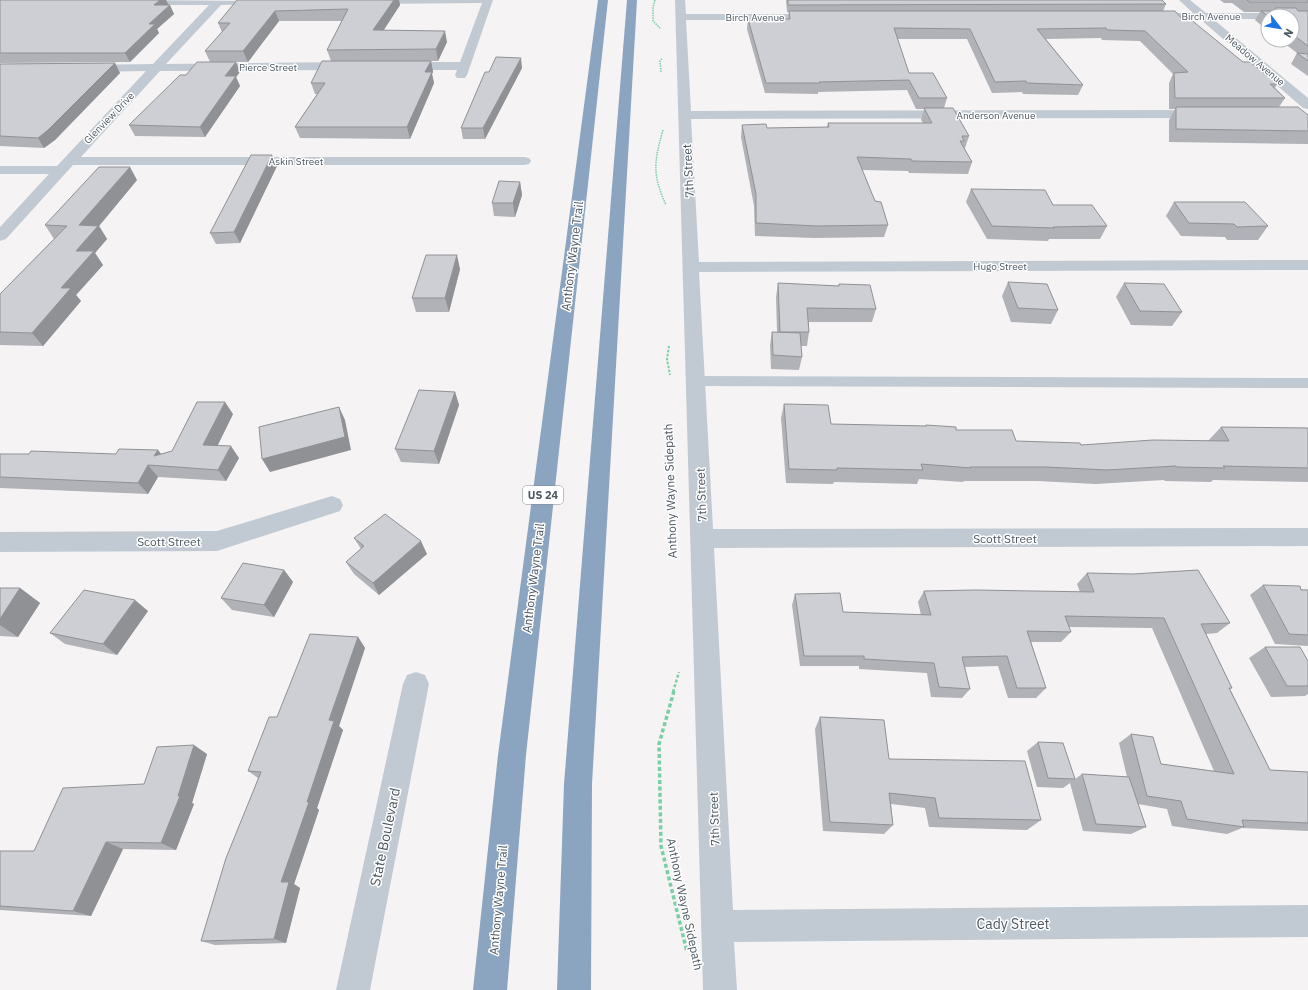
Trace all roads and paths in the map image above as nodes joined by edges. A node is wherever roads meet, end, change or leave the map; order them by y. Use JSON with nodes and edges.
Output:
{"nodes":[{"id":1,"x":488,"y":0,"type":"edge"},
{"id":2,"x":603,"y":0,"type":"edge"},
{"id":3,"x":632,"y":0,"type":"edge"},
{"id":4,"x":655,"y":0,"type":"edge"},
{"id":5,"x":1184,"y":0,"type":"edge"},
{"id":6,"x":218,"y":1,"type":"edge"},
{"id":7,"x":281,"y":1,"type":"edge"},
{"id":8,"x":361,"y":1,"type":"edge"},
{"id":9,"x":124,"y":2,"type":"edge"},
{"id":10,"x":681,"y":8,"type":"edge"},
{"id":11,"x":1140,"y":16,"type":"edge"},
{"id":12,"x":1203,"y":16,"type":"junction"},
{"id":13,"x":1308,"y":16,"type":"edge"},
{"id":14,"x":831,"y":17,"type":"edge"},
{"id":15,"x":664,"y":33,"type":"dead end"},
{"id":16,"x":663,"y":55,"type":"dead end"},
{"id":17,"x":362,"y":66,"type":"edge"},
{"id":18,"x":393,"y":66,"type":"edge"},
{"id":19,"x":79,"y":68,"type":"edge"},
{"id":20,"x":158,"y":68,"type":"junction"},
{"id":21,"x":662,"y":78,"type":"dead end"},
{"id":22,"x":1305,"y":111,"type":"edge"},
{"id":23,"x":1212,"y":114,"type":"edge"},
{"id":24,"x":685,"y":115,"type":"junction"},
{"id":25,"x":664,"y":128,"type":"dead end"},
{"id":26,"x":524,"y":161,"type":"dead end"},
{"id":27,"x":65,"y":165,"type":"junction"},
{"id":28,"x":0,"y":170,"type":"edge"},
{"id":29,"x":668,"y":208,"type":"dead end"},
{"id":30,"x":0,"y":236,"type":"edge"},
{"id":31,"x":1308,"y":266,"type":"edge"},
{"id":32,"x":692,"y":267,"type":"junction"},
{"id":33,"x":670,"y":339,"type":"dead end"},
{"id":34,"x":697,"y":381,"type":"junction"},
{"id":35,"x":671,"y":382,"type":"dead end"},
{"id":36,"x":1308,"y":383,"type":"edge"},
{"id":37,"x":332,"y":505,"type":"dead end"},
{"id":38,"x":1308,"y":537,"type":"edge"},
{"id":39,"x":703,"y":539,"type":"junction"},
{"id":40,"x":0,"y":542,"type":"edge"},
{"id":41,"x":680,"y":668,"type":"dead end"},
{"id":42,"x":416,"y":684,"type":"dead end"},
{"id":43,"x":1308,"y":922,"type":"edge"},
{"id":44,"x":718,"y":926,"type":"junction"},
{"id":45,"x":687,"y":953,"type":"dead end"},
{"id":46,"x":353,"y":990,"type":"edge"},
{"id":47,"x":490,"y":990,"type":"edge"},
{"id":48,"x":574,"y":990,"type":"edge"},
{"id":49,"x":720,"y":990,"type":"edge"}],
"edges":[{"from":1,"to":8,"type":"street"},
{"from":1,"to":18,"type":"street"},
{"from":2,"to":47,"type":"highway","name":"Anthony Wayne Trail","number":"US 24"},
{"from":3,"to":48,"type":"highway"},
{"from":4,"to":15,"type":"path"},
{"from":5,"to":12,"type":"street","name":"Meadow Avenue"},
{"from":6,"to":7,"type":"street"},
{"from":6,"to":9,"type":"street"},
{"from":6,"to":20,"type":"street","name":"Glenview Drive"},
{"from":10,"to":14,"type":"street","name":"Birch Avenue"},
{"from":10,"to":24,"type":"street","name":"7th Street"},
{"from":11,"to":12,"type":"street","name":"Birch Avenue"},
{"from":12,"to":13,"type":"street","name":"Birch Avenue"},
{"from":12,"to":22,"type":"street","name":"Meadow Avenue"},
{"from":16,"to":21,"type":"path"},
{"from":17,"to":20,"type":"street","name":"Pierce Street"},
{"from":19,"to":20,"type":"street","name":"Pierce Street"},
{"from":20,"to":27,"type":"street","name":"Glenview Drive"},
{"from":23,"to":24,"type":"street","name":"Anderson Avenue"},
{"from":24,"to":32,"type":"street","name":"7th Street"},
{"from":25,"to":29,"type":"path"},
{"from":26,"to":27,"type":"street","name":"Askin Street"},
{"from":27,"to":28,"type":"street","name":"Askin Street"},
{"from":27,"to":30,"type":"street","name":"Glenview Drive"},
{"from":31,"to":32,"type":"street","name":"Hugo Street"},
{"from":32,"to":34,"type":"street","name":"7th Street"},
{"from":33,"to":35,"type":"path"},
{"from":34,"to":36,"type":"lane"},
{"from":34,"to":39,"type":"street","name":"7th Street"},
{"from":37,"to":40,"type":"street","name":"Scott Street"},
{"from":38,"to":39,"type":"street","name":"Scott Street"},
{"from":39,"to":44,"type":"street","name":"7th Street"},
{"from":41,"to":45,"type":"path","name":"Anthony Wayne Sidepath"},
{"from":42,"to":46,"type":"street","name":"State Boulevard"},
{"from":43,"to":44,"type":"street","name":"Cady Street"},
{"from":44,"to":49,"type":"street","name":"7th Street"}]}
